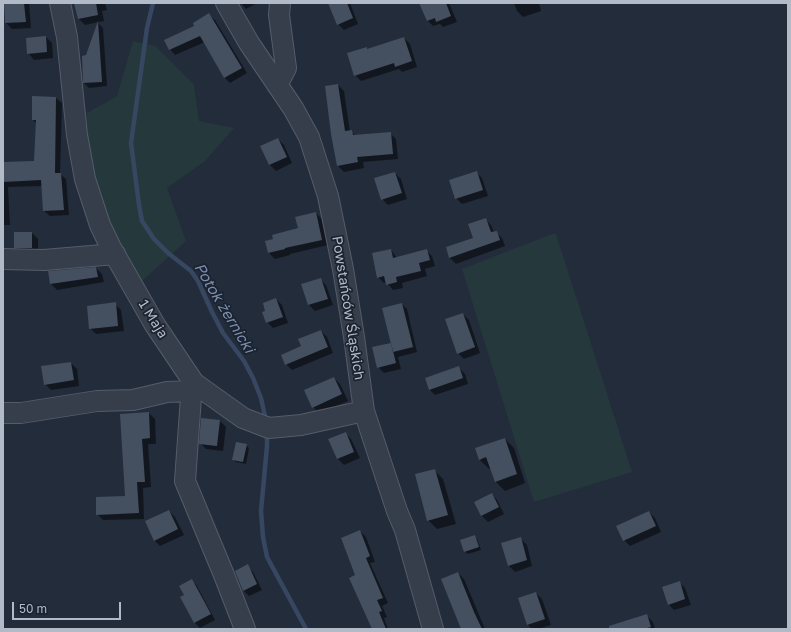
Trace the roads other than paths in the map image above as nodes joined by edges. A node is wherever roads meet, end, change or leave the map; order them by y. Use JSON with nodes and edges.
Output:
{"nodes":[{"id":1,"x":60,"y":3,"type":"edge"},
{"id":2,"x":226,"y":3,"type":"edge"},
{"id":3,"x":280,"y":3,"type":"edge"},
{"id":4,"x":277,"y":85,"type":"junction"},
{"id":5,"x":114,"y":254,"type":"junction"},
{"id":6,"x":3,"y":259,"type":"edge"},
{"id":7,"x":193,"y":387,"type":"junction"},
{"id":8,"x":364,"y":411,"type":"junction"},
{"id":9,"x":3,"y":413,"type":"edge"},
{"id":10,"x":245,"y":629,"type":"edge"},
{"id":11,"x":433,"y":629,"type":"edge"}],
"edges":[{"from":1,"to":5,"type":"street","name":"1 Maja"},
{"from":2,"to":4,"type":"street","name":"Powstańców Śląskich"},
{"from":3,"to":4,"type":"street"},
{"from":4,"to":8,"type":"street","name":"Powstańców Śląskich"},
{"from":5,"to":6,"type":"street"},
{"from":5,"to":7,"type":"street","name":"1 Maja"},
{"from":7,"to":8,"type":"street"},
{"from":7,"to":9,"type":"street"},
{"from":7,"to":10,"type":"street"},
{"from":8,"to":11,"type":"street","name":"Powstańców Śląskich"}]}
